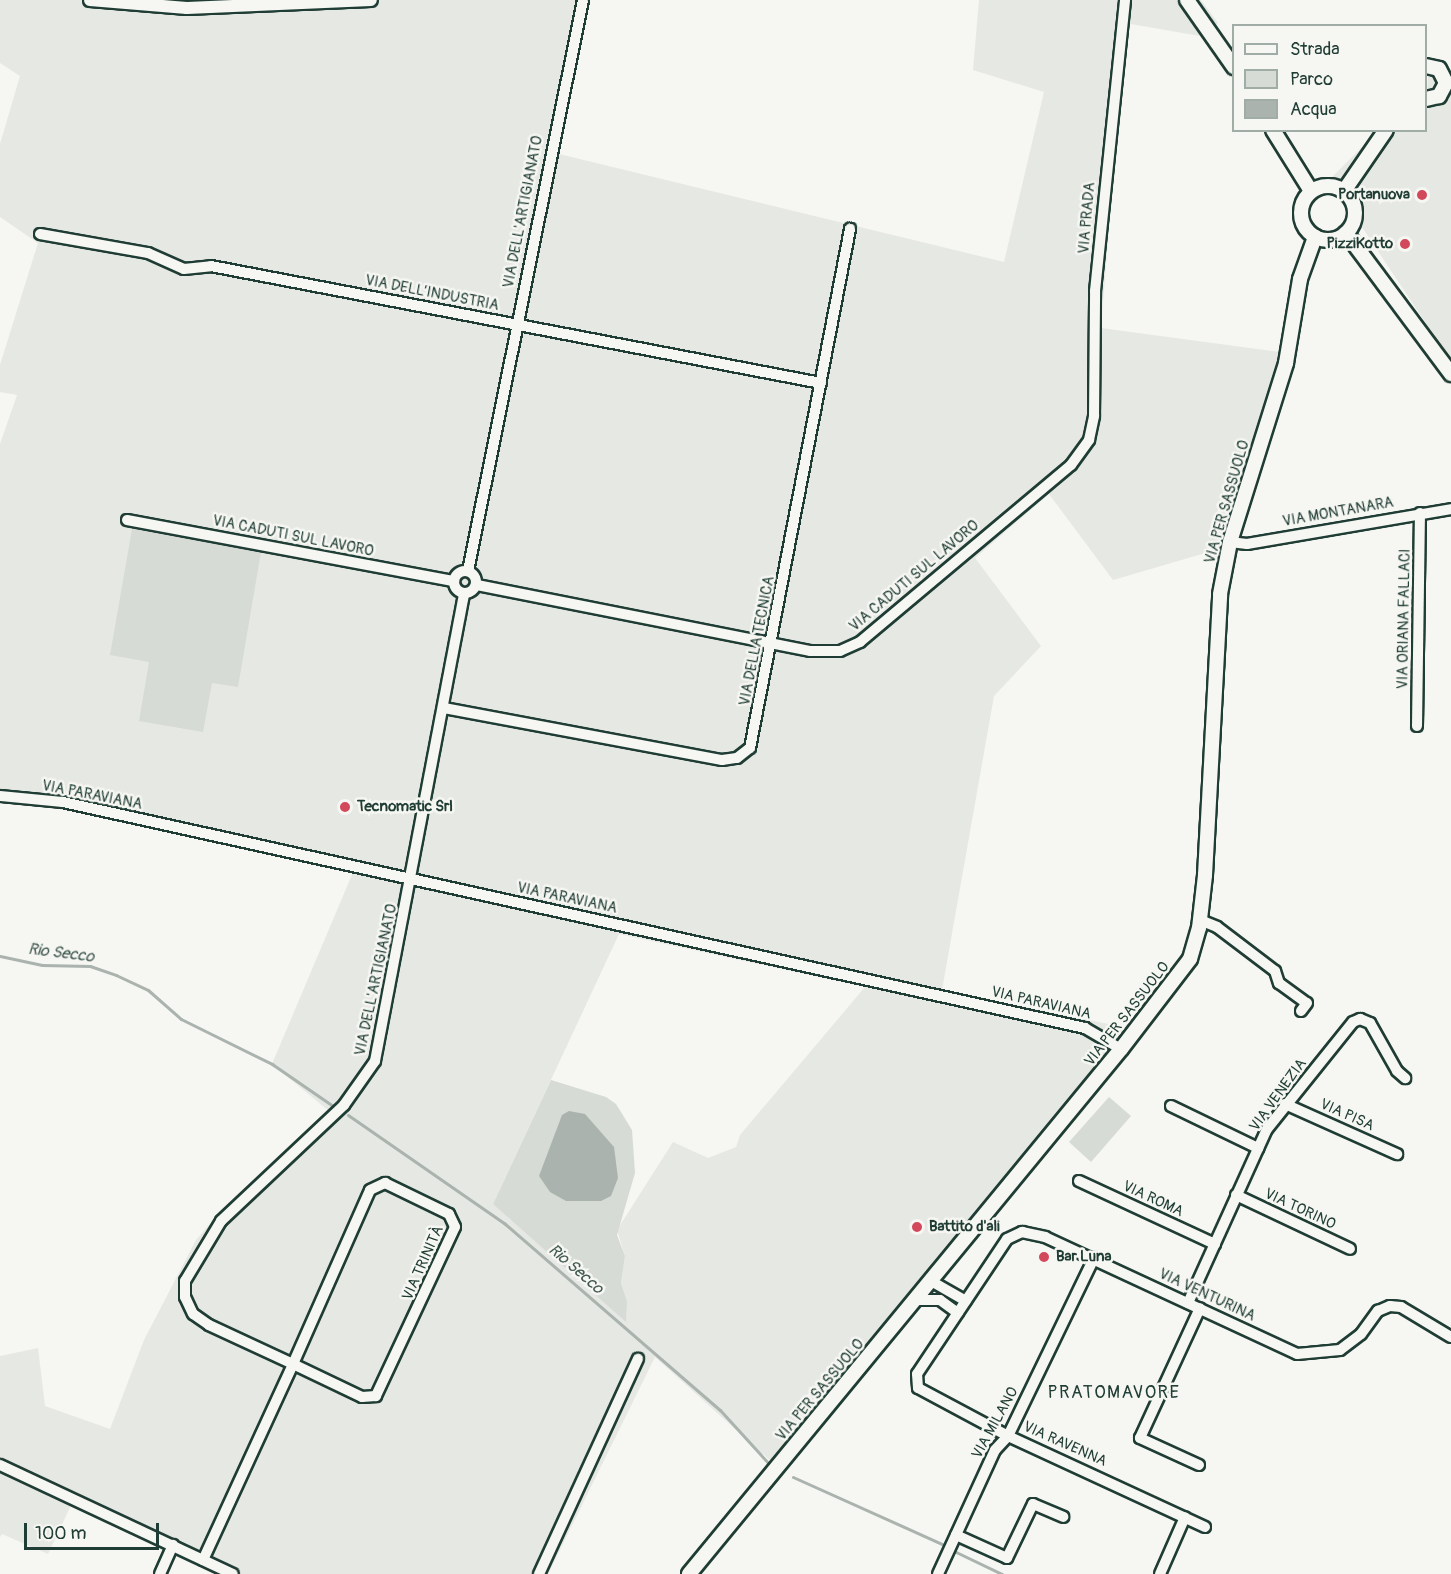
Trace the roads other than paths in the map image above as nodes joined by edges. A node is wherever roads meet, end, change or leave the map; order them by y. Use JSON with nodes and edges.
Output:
{"nodes":[{"id":1,"x":90,"y":0,"type":"edge"},
{"id":2,"x":371,"y":0,"type":"edge"},
{"id":3,"x":583,"y":0,"type":"edge"},
{"id":4,"x":1125,"y":0,"type":"edge"},
{"id":5,"x":1187,"y":0,"type":"edge"},
{"id":6,"x":1232,"y":66,"type":"edge"},
{"id":7,"x":1427,"y":67,"type":"edge"},
{"id":8,"x":1448,"y":77,"type":"edge"},
{"id":9,"x":1427,"y":99,"type":"edge"},
{"id":10,"x":1275,"y":132,"type":"edge"},
{"id":11,"x":1385,"y":132,"type":"edge"},
{"id":12,"x":1311,"y":191,"type":"junction"},
{"id":13,"x":1344,"y":191,"type":"junction"},
{"id":14,"x":850,"y":229,"type":"dead end"},
{"id":15,"x":1346,"y":233,"type":"junction"},
{"id":16,"x":40,"y":234,"type":"dead end"},
{"id":17,"x":1316,"y":237,"type":"junction"},
{"id":18,"x":516,"y":325,"type":"junction"},
{"id":19,"x":1451,"y":374,"type":"edge"},
{"id":20,"x":821,"y":383,"type":"junction"},
{"id":21,"x":1089,"y":440,"type":"joint"},
{"id":22,"x":1451,"y":509,"type":"edge"},
{"id":23,"x":1420,"y":513,"type":"junction"},
{"id":24,"x":127,"y":520,"type":"dead end"},
{"id":25,"x":1230,"y":543,"type":"junction"},
{"id":26,"x":468,"y":571,"type":"junction"},
{"id":27,"x":454,"y":581,"type":"junction"},
{"id":28,"x":477,"y":585,"type":"junction"},
{"id":29,"x":464,"y":594,"type":"junction"},
{"id":30,"x":772,"y":642,"type":"junction"},
{"id":31,"x":444,"y":708,"type":"junction"},
{"id":32,"x":1417,"y":726,"type":"dead end"},
{"id":33,"x":0,"y":796,"type":"edge"},
{"id":34,"x":412,"y":879,"type":"junction"},
{"id":35,"x":1200,"y":920,"type":"junction"},
{"id":36,"x":1301,"y":1011,"type":"dead end"},
{"id":37,"x":1121,"y":1049,"type":"junction"},
{"id":38,"x":1405,"y":1078,"type":"dead end"},
{"id":39,"x":1286,"y":1104,"type":"junction"},
{"id":40,"x":1171,"y":1106,"type":"dead end"},
{"id":41,"x":1258,"y":1148,"type":"junction"},
{"id":42,"x":1397,"y":1154,"type":"dead end"},
{"id":43,"x":1079,"y":1181,"type":"dead end"},
{"id":44,"x":1236,"y":1195,"type":"junction"},
{"id":45,"x":1215,"y":1244,"type":"junction"},
{"id":46,"x":1350,"y":1249,"type":"dead end"},
{"id":47,"x":1094,"y":1258,"type":"junction"},
{"id":48,"x":941,"y":1270,"type":"junction"},
{"id":49,"x":929,"y":1284,"type":"junction"},
{"id":50,"x":950,"y":1292,"type":"junction"},
{"id":51,"x":915,"y":1300,"type":"junction"},
{"id":52,"x":940,"y":1300,"type":"junction"},
{"id":53,"x":966,"y":1301,"type":"junction"},
{"id":54,"x":1188,"y":1302,"type":"junction"},
{"id":55,"x":188,"y":1305,"type":"joint"},
{"id":56,"x":1200,"y":1308,"type":"junction"},
{"id":57,"x":958,"y":1313,"type":"junction"},
{"id":58,"x":1451,"y":1337,"type":"edge"},
{"id":59,"x":638,"y":1359,"type":"dead end"},
{"id":60,"x":293,"y":1364,"type":"junction"},
{"id":61,"x":916,"y":1384,"type":"joint"},
{"id":62,"x":1008,"y":1436,"type":"junction"},
{"id":63,"x":0,"y":1464,"type":"edge"},
{"id":64,"x":1199,"y":1465,"type":"dead end"},
{"id":65,"x":1063,"y":1517,"type":"dead end"},
{"id":66,"x":1185,"y":1517,"type":"junction"},
{"id":67,"x":1205,"y":1527,"type":"dead end"},
{"id":68,"x":956,"y":1535,"type":"junction"},
{"id":69,"x":173,"y":1545,"type":"junction"},
{"id":70,"x":203,"y":1560,"type":"junction"},
{"id":71,"x":942,"y":1573,"type":"edge"},
{"id":72,"x":160,"y":1574,"type":"edge"},
{"id":73,"x":233,"y":1574,"type":"edge"},
{"id":74,"x":539,"y":1574,"type":"edge"},
{"id":75,"x":689,"y":1574,"type":"edge"},
{"id":76,"x":1160,"y":1574,"type":"edge"}],
"edges":[{"from":1,"to":2,"type":"street"},
{"from":3,"to":18,"type":"street","name":"VIA DELL'ARTIGIANATO"},
{"from":4,"to":21,"type":"street","name":"VIA PRADA"},
{"from":5,"to":6,"type":"main road"},
{"from":7,"to":8,"type":"main road"},
{"from":8,"to":9,"type":"main road"},
{"from":10,"to":12,"type":"main road"},
{"from":11,"to":13,"type":"main road"},
{"from":12,"to":13,"type":"main road"},
{"from":12,"to":17,"type":"main road"},
{"from":13,"to":15,"type":"main road"},
{"from":14,"to":20,"type":"street","name":"VIA DELLA TECNICA"},
{"from":15,"to":17,"type":"main road"},
{"from":15,"to":19,"type":"main road"},
{"from":16,"to":18,"type":"street","name":"VIA DELL’INDUSTRIA"},
{"from":17,"to":25,"type":"main road","name":"VIA PER SASSUOLO"},
{"from":18,"to":20,"type":"street","name":"VIA DELL’INDUSTRIA"},
{"from":18,"to":26,"type":"street","name":"VIA DELL'ARTIGIANATO"},
{"from":20,"to":30,"type":"street","name":"VIA DELLA TECNICA"},
{"from":21,"to":30,"type":"street","name":"VIA CADUTI SUL LAVORO"},
{"from":22,"to":23,"type":"street","name":"VIA MONTANARA"},
{"from":23,"to":25,"type":"street","name":"VIA MONTANARA"},
{"from":23,"to":32,"type":"street","name":"VIA ORIANA FALLACI"},
{"from":24,"to":27,"type":"street","name":"VIA CADUTI SUL LAVORO"},
{"from":25,"to":35,"type":"main road","name":"VIA PER SASSUOLO"},
{"from":26,"to":27,"type":"street"},
{"from":26,"to":28,"type":"street"},
{"from":27,"to":29,"type":"street"},
{"from":28,"to":29,"type":"street"},
{"from":28,"to":30,"type":"street","name":"VIA CADUTI SUL LAVORO"},
{"from":29,"to":31,"type":"street","name":"VIA DELL'ARTIGIANATO"},
{"from":30,"to":31,"type":"street","name":"VIA DELLA TECNICA"},
{"from":31,"to":34,"type":"street","name":"VIA DELL'ARTIGIANATO"},
{"from":33,"to":34,"type":"street","name":"VIA PARAVIANA"},
{"from":34,"to":37,"type":"street","name":"VIA PARAVIANA"},
{"from":34,"to":55,"type":"street","name":"VIA DELL'ARTIGIANATO"},
{"from":35,"to":36,"type":"street"},
{"from":35,"to":37,"type":"main road","name":"VIA PER SASSUOLO"},
{"from":37,"to":48,"type":"main road","name":"VIA PER SASSUOLO"},
{"from":38,"to":39,"type":"street","name":"VIA VENEZIA"},
{"from":39,"to":41,"type":"street","name":"VIA VENEZIA"},
{"from":39,"to":42,"type":"street","name":"VIA PISA"},
{"from":40,"to":41,"type":"street"},
{"from":41,"to":44,"type":"street","name":"VIA VENEZIA"},
{"from":43,"to":45,"type":"street","name":"VIA ROMA"},
{"from":44,"to":45,"type":"street","name":"VIA VENEZIA"},
{"from":44,"to":46,"type":"street","name":"VIA TORINO"},
{"from":45,"to":54,"type":"street","name":"VIA VENEZIA"},
{"from":47,"to":53,"type":"street","name":"VIA VENTURINA"},
{"from":47,"to":54,"type":"street","name":"VIA VENTURINA"},
{"from":47,"to":62,"type":"street","name":"VIA MILANO"},
{"from":48,"to":49,"type":"main road","name":"VIA PER SASSUOLO"},
{"from":48,"to":50,"type":"street"},
{"from":49,"to":50,"type":"street"},
{"from":49,"to":51,"type":"main road","name":"VIA PER SASSUOLO"},
{"from":49,"to":52,"type":"street"},
{"from":50,"to":53,"type":"street"},
{"from":51,"to":52,"type":"street"},
{"from":51,"to":75,"type":"main road","name":"VIA PER SASSUOLO"},
{"from":52,"to":57,"type":"street"},
{"from":53,"to":57,"type":"street","name":"VIA VENTURINA"},
{"from":54,"to":56,"type":"street","name":"VIA VENTURINA"},
{"from":55,"to":60,"type":"street","name":"VIA TRINITÀ"},
{"from":56,"to":58,"type":"street","name":"VIA VENTURINA"},
{"from":56,"to":64,"type":"street"},
{"from":57,"to":61,"type":"street","name":"VIA VENTURINA"},
{"from":59,"to":74,"type":"street"},
{"from":60,"to":60,"type":"street","name":"VIA TRINITÀ"},
{"from":60,"to":70,"type":"street","name":"VIA TRINITÀ"},
{"from":61,"to":62,"type":"street","name":"VIA RAVENNA"},
{"from":62,"to":66,"type":"street","name":"VIA RAVENNA"},
{"from":62,"to":68,"type":"street","name":"VIA MILANO"},
{"from":63,"to":69,"type":"street"},
{"from":65,"to":68,"type":"street"},
{"from":66,"to":67,"type":"street","name":"VIA RAVENNA"},
{"from":66,"to":76,"type":"street"},
{"from":68,"to":71,"type":"street","name":"VIA MILANO"},
{"from":69,"to":70,"type":"street"},
{"from":69,"to":72,"type":"street"},
{"from":70,"to":73,"type":"street"}]}
